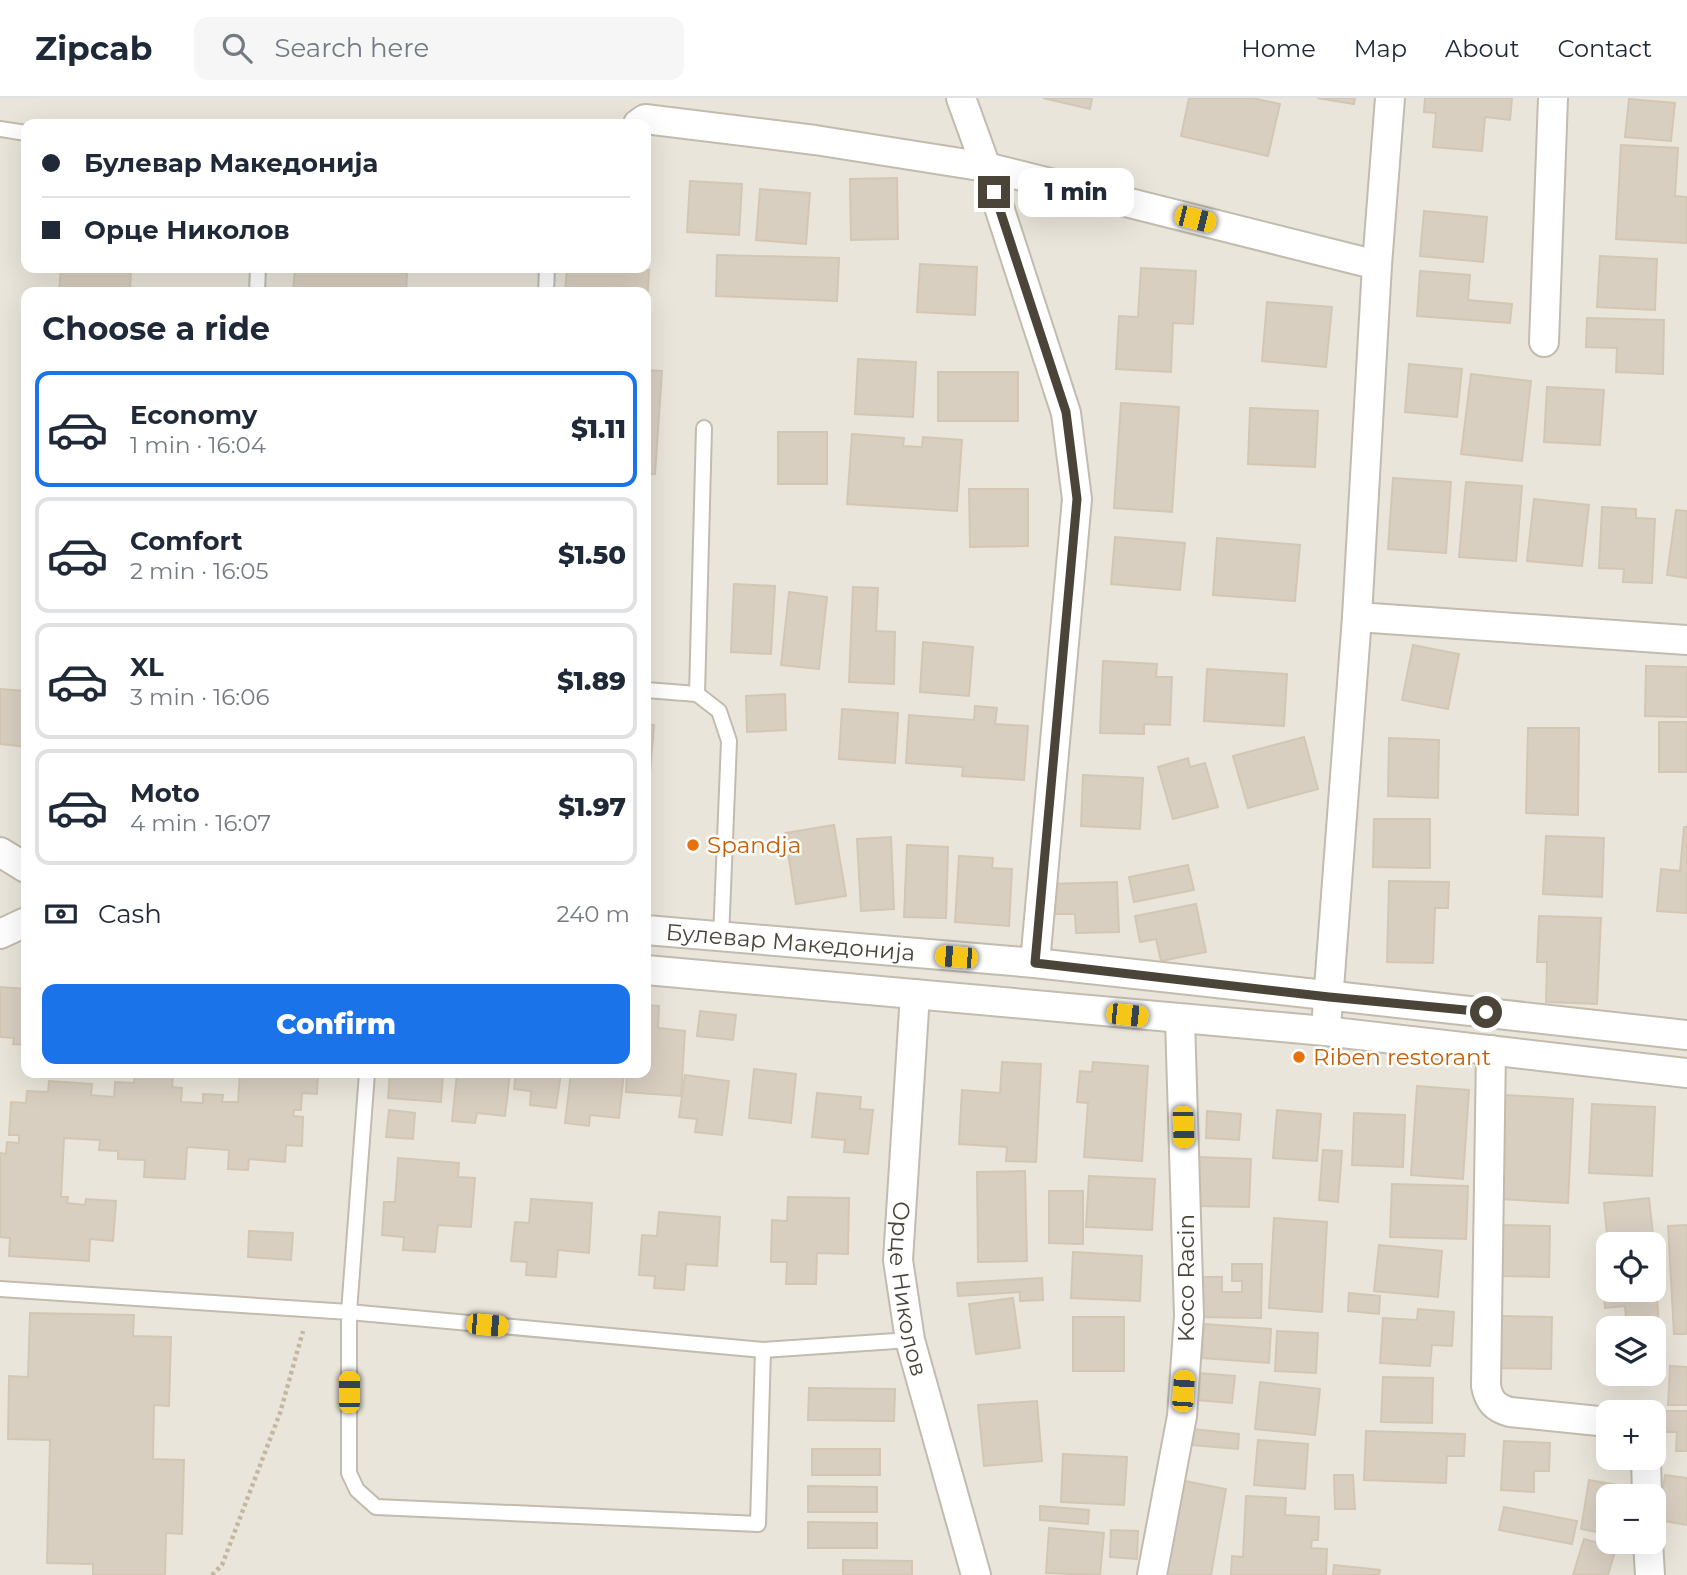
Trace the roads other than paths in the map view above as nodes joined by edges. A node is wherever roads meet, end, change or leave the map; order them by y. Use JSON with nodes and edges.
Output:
{"nodes":[{"id":1,"x":961,"y":98,"type":"edge"},
{"id":2,"x":1390,"y":98,"type":"edge"},
{"id":3,"x":1553,"y":98,"type":"edge"},
{"id":4,"x":641,"y":114,"type":"edge"},
{"id":5,"x":0,"y":129,"type":"edge"},
{"id":6,"x":21,"y":132,"type":"edge"},
{"id":7,"x":986,"y":167,"type":"junction"},
{"id":8,"x":1377,"y":265,"type":"junction"},
{"id":9,"x":1544,"y":342,"type":"dead end"},
{"id":10,"x":704,"y":428,"type":"dead end"},
{"id":11,"x":1357,"y":617,"type":"junction"},
{"id":12,"x":1687,"y":640,"type":"edge"},
{"id":13,"x":651,"y":690,"type":"edge"},
{"id":14,"x":698,"y":694,"type":"junction"},
{"id":15,"x":0,"y":852,"type":"edge"},
{"id":16,"x":21,"y":866,"type":"edge"},
{"id":17,"x":0,"y":867,"type":"edge"},
{"id":18,"x":21,"y":869,"type":"edge"},
{"id":19,"x":0,"y":910,"type":"edge"},
{"id":20,"x":21,"y":912,"type":"edge"},
{"id":21,"x":21,"y":924,"type":"edge"},
{"id":22,"x":651,"y":930,"type":"edge"},
{"id":23,"x":0,"y":934,"type":"edge"},
{"id":24,"x":721,"y":937,"type":"junction"},
{"id":25,"x":1035,"y":963,"type":"junction"},
{"id":26,"x":651,"y":970,"type":"edge"},
{"id":27,"x":915,"y":994,"type":"junction"},
{"id":28,"x":1329,"y":997,"type":"junction"},
{"id":29,"x":1180,"y":1020,"type":"junction"},
{"id":30,"x":1325,"y":1031,"type":"junction"},
{"id":31,"x":1687,"y":1035,"type":"edge"},
{"id":32,"x":1491,"y":1050,"type":"junction"},
{"id":33,"x":1687,"y":1073,"type":"edge"},
{"id":34,"x":367,"y":1078,"type":"edge"},
{"id":35,"x":0,"y":1289,"type":"edge"},
{"id":36,"x":349,"y":1312,"type":"junction"},
{"id":37,"x":910,"y":1340,"type":"junction"},
{"id":38,"x":763,"y":1350,"type":"junction"},
{"id":39,"x":1596,"y":1421,"type":"edge"},
{"id":40,"x":1649,"y":1554,"type":"edge"},
{"id":41,"x":976,"y":1575,"type":"edge"},
{"id":42,"x":1152,"y":1575,"type":"edge"},
{"id":43,"x":1650,"y":1575,"type":"edge"}],
"edges":[{"from":1,"to":7,"type":"street"},
{"from":2,"to":8,"type":"street"},
{"from":3,"to":9,"type":"street"},
{"from":4,"to":7,"type":"street"},
{"from":5,"to":6,"type":"lane"},
{"from":7,"to":8,"type":"street"},
{"from":7,"to":25,"type":"street"},
{"from":8,"to":11,"type":"street"},
{"from":10,"to":14,"type":"lane"},
{"from":11,"to":12,"type":"street"},
{"from":11,"to":28,"type":"street"},
{"from":13,"to":14,"type":"lane"},
{"from":14,"to":24,"type":"lane"},
{"from":15,"to":16,"type":"street"},
{"from":17,"to":18,"type":"street"},
{"from":19,"to":20,"type":"street"},
{"from":21,"to":23,"type":"street"},
{"from":22,"to":24,"type":"street","name":"Булевар Македонија"},
{"from":24,"to":25,"type":"street","name":"Булевар Македонија"},
{"from":25,"to":28,"type":"street","name":"Булевар Македонија"},
{"from":26,"to":27,"type":"street","name":"Булевар Македонија"},
{"from":27,"to":29,"type":"street","name":"Булевар Македонија"},
{"from":27,"to":37,"type":"street","name":"Орце Николов"},
{"from":28,"to":30,"type":"street"},
{"from":28,"to":31,"type":"street","name":"Булевар Македонија"},
{"from":29,"to":30,"type":"street","name":"Булевар Македонија"},
{"from":29,"to":42,"type":"street","name":"Koco Racin"},
{"from":30,"to":32,"type":"street","name":"Булевар Македонија"},
{"from":32,"to":33,"type":"street","name":"Булевар Македонија"},
{"from":32,"to":39,"type":"street"},
{"from":34,"to":36,"type":"lane"},
{"from":35,"to":36,"type":"lane"},
{"from":36,"to":38,"type":"lane"},
{"from":36,"to":38,"type":"lane"},
{"from":37,"to":38,"type":"lane"},
{"from":37,"to":41,"type":"street","name":"Орце Николов"},
{"from":40,"to":43,"type":"street"}]}
